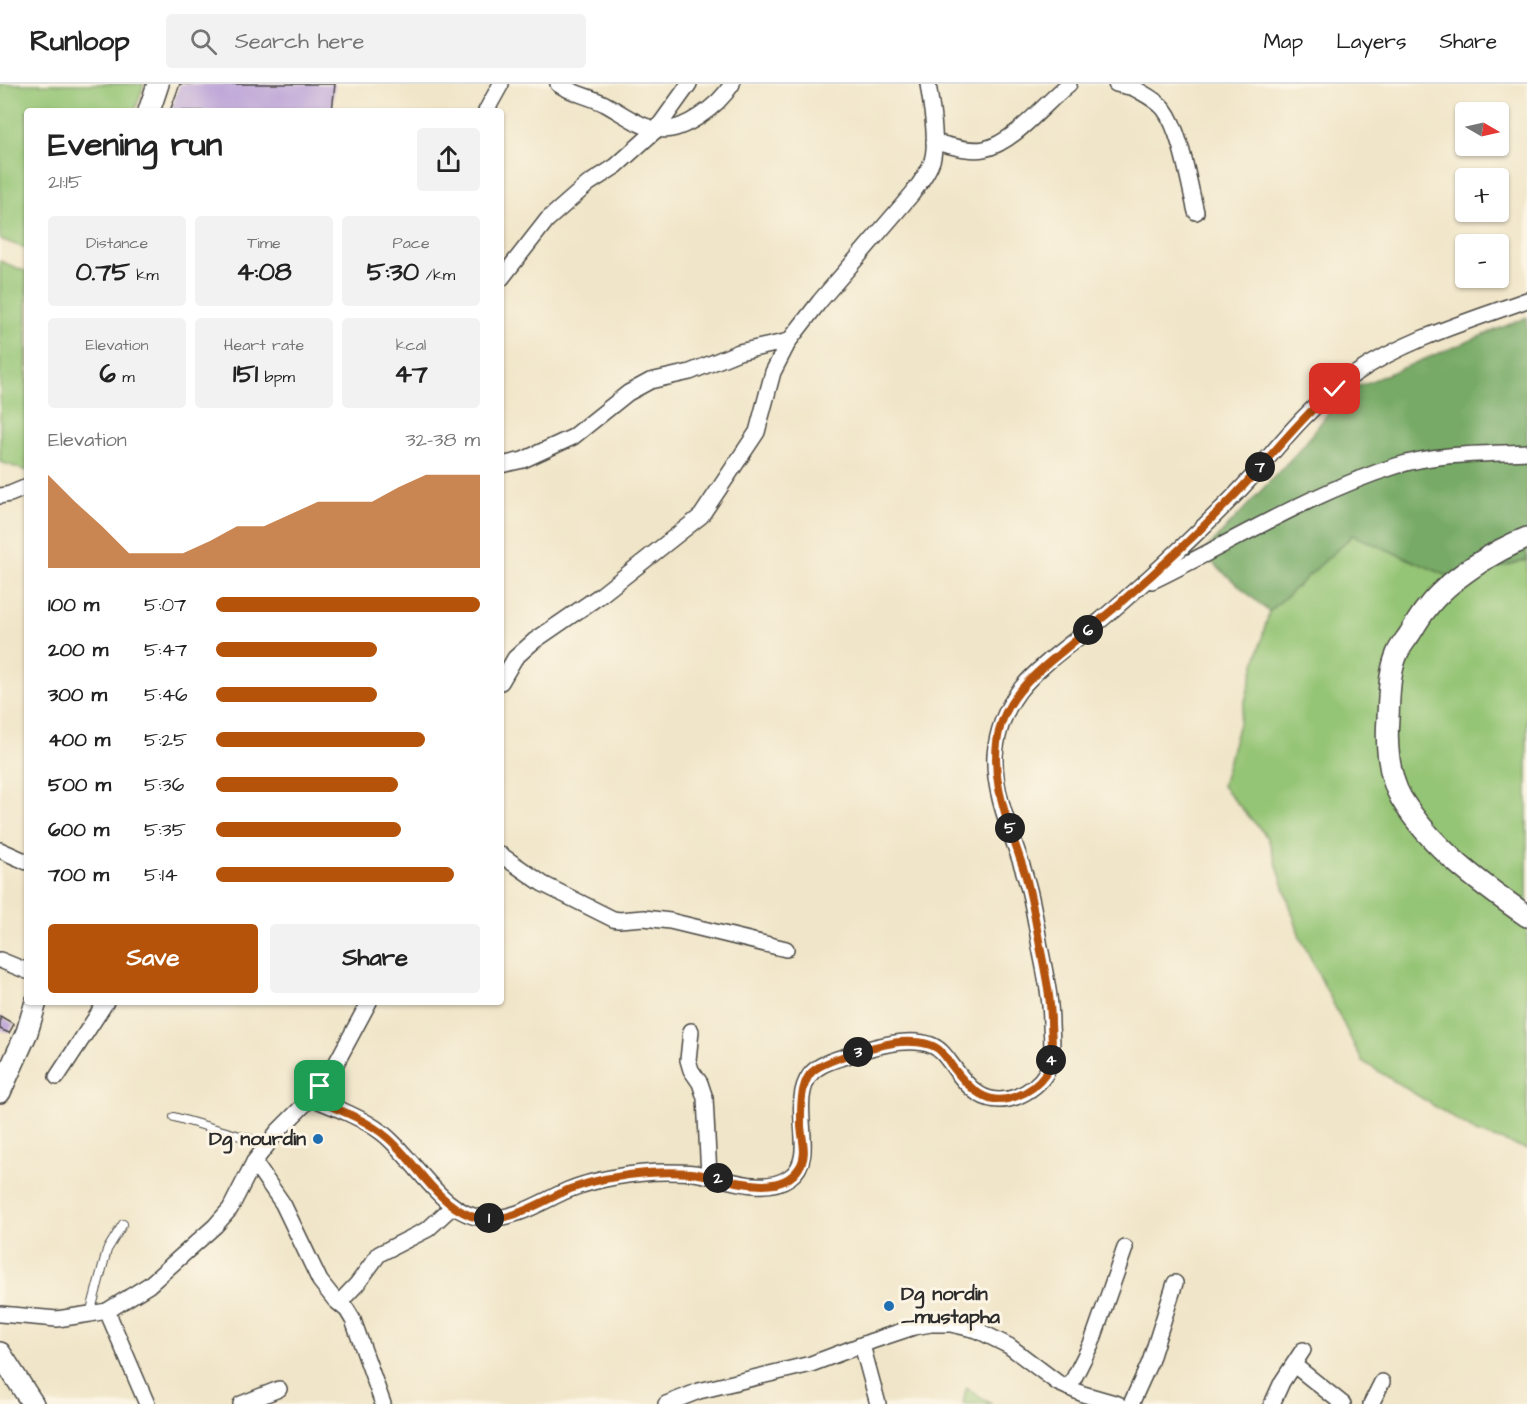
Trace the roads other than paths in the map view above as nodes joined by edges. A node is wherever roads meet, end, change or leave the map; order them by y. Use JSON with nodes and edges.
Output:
{"nodes":[{"id":1,"x":158,"y":84,"type":"edge"},
{"id":2,"x":501,"y":84,"type":"edge"},
{"id":3,"x":558,"y":84,"type":"edge"},
{"id":4,"x":689,"y":84,"type":"edge"},
{"id":5,"x":732,"y":84,"type":"edge"},
{"id":6,"x":928,"y":84,"type":"edge"},
{"id":7,"x":1069,"y":84,"type":"edge"},
{"id":8,"x":1116,"y":84,"type":"edge"},
{"id":9,"x":1134,"y":86,"type":"edge"},
{"id":10,"x":150,"y":108,"type":"edge"},
{"id":11,"x":488,"y":108,"type":"edge"},
{"id":12,"x":656,"y":130,"type":"junction"},
{"id":13,"x":934,"y":142,"type":"junction"},
{"id":14,"x":1196,"y":212,"type":"dead end"},
{"id":15,"x":504,"y":275,"type":"edge"},
{"id":16,"x":1527,"y":300,"type":"edge"},
{"id":17,"x":789,"y":341,"type":"junction"},
{"id":18,"x":1527,"y":452,"type":"edge"},
{"id":19,"x":504,"y":464,"type":"edge"},
{"id":20,"x":24,"y":488,"type":"edge"},
{"id":21,"x":0,"y":496,"type":"edge"},
{"id":22,"x":1527,"y":538,"type":"edge"},
{"id":23,"x":1138,"y":588,"type":"junction"},
{"id":24,"x":504,"y":677,"type":"edge"},
{"id":25,"x":0,"y":850,"type":"edge"},
{"id":26,"x":504,"y":857,"type":"edge"},
{"id":27,"x":24,"y":861,"type":"edge"},
{"id":28,"x":1527,"y":915,"type":"edge"},
{"id":29,"x":786,"y":949,"type":"dead end"},
{"id":30,"x":0,"y":960,"type":"edge"},
{"id":31,"x":24,"y":970,"type":"edge"},
{"id":32,"x":35,"y":1005,"type":"edge"},
{"id":33,"x":104,"y":1005,"type":"edge"},
{"id":34,"x":367,"y":1005,"type":"edge"},
{"id":35,"x":691,"y":1030,"type":"dead end"},
{"id":36,"x":57,"y":1077,"type":"dead end"},
{"id":37,"x":0,"y":1092,"type":"edge"},
{"id":38,"x":310,"y":1098,"type":"junction"},
{"id":39,"x":174,"y":1116,"type":"dead end"},
{"id":40,"x":268,"y":1144,"type":"junction"},
{"id":41,"x":254,"y":1162,"type":"junction"},
{"id":42,"x":709,"y":1176,"type":"junction"},
{"id":43,"x":453,"y":1206,"type":"junction"},
{"id":44,"x":123,"y":1224,"type":"dead end"},
{"id":45,"x":1125,"y":1248,"type":"dead end"},
{"id":46,"x":1175,"y":1283,"type":"dead end"},
{"id":47,"x":339,"y":1303,"type":"junction"},
{"id":48,"x":107,"y":1311,"type":"junction"},
{"id":49,"x":1,"y":1314,"type":"edge"},
{"id":50,"x":90,"y":1314,"type":"junction"},
{"id":51,"x":862,"y":1345,"type":"junction"},
{"id":52,"x":1303,"y":1350,"type":"dead end"},
{"id":53,"x":0,"y":1353,"type":"edge"},
{"id":54,"x":1294,"y":1365,"type":"junction"},
{"id":55,"x":6,"y":1370,"type":"edge"},
{"id":56,"x":1382,"y":1382,"type":"dead end"},
{"id":57,"x":1069,"y":1388,"type":"junction"},
{"id":58,"x":279,"y":1389,"type":"dead end"},
{"id":59,"x":33,"y":1404,"type":"edge"},
{"id":60,"x":147,"y":1404,"type":"edge"},
{"id":61,"x":241,"y":1404,"type":"edge"},
{"id":62,"x":383,"y":1404,"type":"edge"},
{"id":63,"x":666,"y":1404,"type":"edge"},
{"id":64,"x":878,"y":1404,"type":"edge"},
{"id":65,"x":1118,"y":1404,"type":"edge"},
{"id":66,"x":1131,"y":1404,"type":"edge"},
{"id":67,"x":1272,"y":1404,"type":"edge"},
{"id":68,"x":1344,"y":1404,"type":"edge"},
{"id":69,"x":1371,"y":1404,"type":"edge"}],
"edges":[{"from":1,"to":10,"type":"street"},
{"from":2,"to":11,"type":"street"},
{"from":3,"to":12,"type":"street"},
{"from":4,"to":12,"type":"street"},
{"from":5,"to":12,"type":"street"},
{"from":6,"to":13,"type":"street"},
{"from":7,"to":13,"type":"street"},
{"from":8,"to":9,"type":"street"},
{"from":9,"to":14,"type":"street"},
{"from":12,"to":15,"type":"street"},
{"from":13,"to":17,"type":"street"},
{"from":16,"to":23,"type":"street"},
{"from":17,"to":19,"type":"street"},
{"from":17,"to":24,"type":"street"},
{"from":18,"to":23,"type":"street"},
{"from":20,"to":21,"type":"street"},
{"from":22,"to":28,"type":"street"},
{"from":23,"to":42,"type":"street"},
{"from":25,"to":27,"type":"street"},
{"from":26,"to":29,"type":"street"},
{"from":30,"to":31,"type":"street"},
{"from":32,"to":37,"type":"street"},
{"from":33,"to":36,"type":"street"},
{"from":34,"to":38,"type":"street"},
{"from":35,"to":42,"type":"street"},
{"from":38,"to":40,"type":"street"},
{"from":38,"to":43,"type":"street"},
{"from":39,"to":40,"type":"lane"},
{"from":40,"to":41,"type":"street"},
{"from":41,"to":47,"type":"street"},
{"from":41,"to":48,"type":"street"},
{"from":42,"to":43,"type":"street"},
{"from":43,"to":47,"type":"street"},
{"from":44,"to":50,"type":"lane"},
{"from":45,"to":57,"type":"street"},
{"from":46,"to":66,"type":"street"},
{"from":47,"to":62,"type":"street"},
{"from":48,"to":50,"type":"street"},
{"from":48,"to":60,"type":"street"},
{"from":49,"to":50,"type":"street"},
{"from":51,"to":57,"type":"street"},
{"from":51,"to":63,"type":"street"},
{"from":51,"to":64,"type":"street"},
{"from":52,"to":54,"type":"street"},
{"from":53,"to":55,"type":"street"},
{"from":54,"to":67,"type":"street"},
{"from":54,"to":68,"type":"street"},
{"from":55,"to":59,"type":"street"},
{"from":56,"to":69,"type":"street"},
{"from":57,"to":65,"type":"street"},
{"from":58,"to":61,"type":"street"}]}
